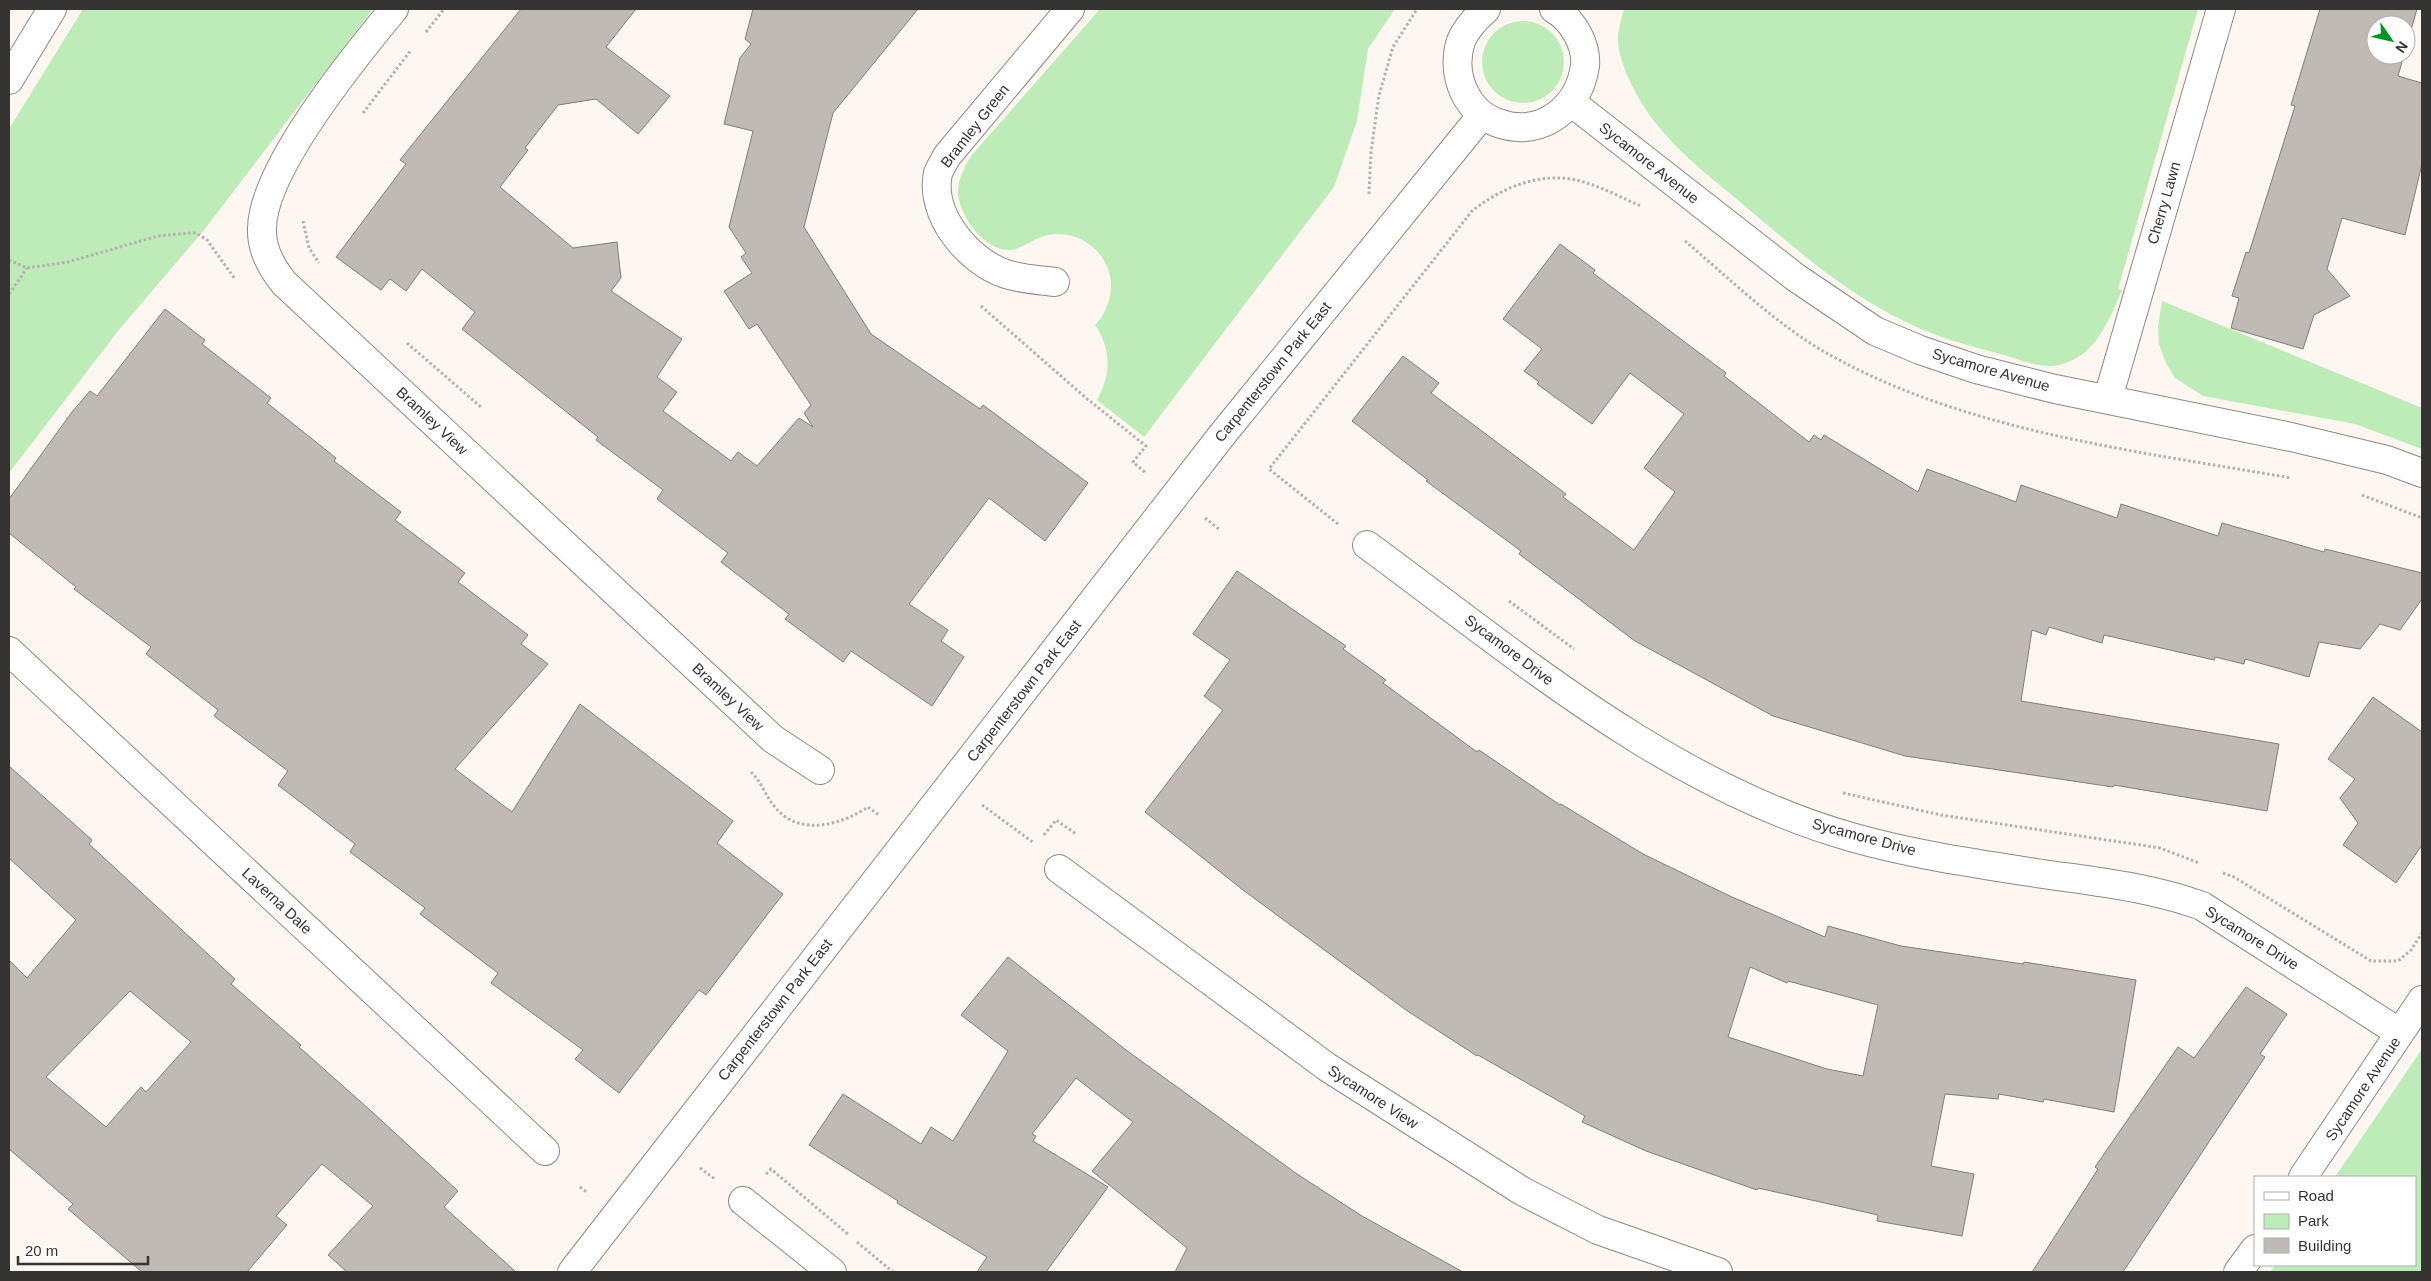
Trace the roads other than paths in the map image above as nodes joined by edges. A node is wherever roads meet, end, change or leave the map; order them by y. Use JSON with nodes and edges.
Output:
{"nodes":[{"id":1,"x":52,"y":9,"type":"edge"},
{"id":2,"x":394,"y":9,"type":"edge"},
{"id":3,"x":1070,"y":9,"type":"edge"},
{"id":4,"x":1486,"y":9,"type":"edge"},
{"id":5,"x":1556,"y":9,"type":"edge"},
{"id":6,"x":2221,"y":9,"type":"edge"},
{"id":7,"x":9,"y":80,"type":"edge"},
{"id":8,"x":1571,"y":102,"type":"junction"},
{"id":9,"x":1482,"y":115,"type":"junction"},
{"id":10,"x":1055,"y":282,"type":"dead end"},
{"id":11,"x":2108,"y":398,"type":"junction"},
{"id":12,"x":2422,"y":473,"type":"edge"},
{"id":13,"x":1367,"y":545,"type":"road end"},
{"id":14,"x":9,"y":651,"type":"edge"},
{"id":15,"x":820,"y":770,"type":"dead end"},
{"id":16,"x":1058,"y":869,"type":"dead end"},
{"id":17,"x":2422,"y":1000,"type":"edge"},
{"id":18,"x":2400,"y":1033,"type":"junction"},
{"id":19,"x":545,"y":1151,"type":"dead end"},
{"id":20,"x":2304,"y":1176,"type":"edge"},
{"id":21,"x":743,"y":1201,"type":"dead end"},
{"id":22,"x":2254,"y":1249,"type":"edge"},
{"id":23,"x":572,"y":1272,"type":"edge"},
{"id":24,"x":832,"y":1272,"type":"edge"},
{"id":25,"x":1718,"y":1272,"type":"edge"},
{"id":26,"x":2238,"y":1272,"type":"edge"}],
"edges":[{"from":1,"to":7,"type":"street"},
{"from":2,"to":15,"type":"street","name":"Bramley View"},
{"from":3,"to":10,"type":"street","name":"Bramley Green"},
{"from":4,"to":9,"type":"street"},
{"from":5,"to":8,"type":"street"},
{"from":6,"to":11,"type":"street","name":"Cherry Lawn"},
{"from":8,"to":9,"type":"street"},
{"from":8,"to":11,"type":"street","name":"Sycamore Avenue"},
{"from":9,"to":23,"type":"street","name":"Carpenterstown Park East"},
{"from":11,"to":12,"type":"street","name":"Sycamore Avenue"},
{"from":13,"to":18,"type":"street","name":"Sycamore Drive"},
{"from":14,"to":19,"type":"street","name":"Laverna Dale"},
{"from":16,"to":25,"type":"street","name":"Sycamore View"},
{"from":17,"to":18,"type":"street","name":"Sycamore Avenue"},
{"from":18,"to":20,"type":"street","name":"Sycamore Avenue"},
{"from":21,"to":24,"type":"street"},
{"from":22,"to":26,"type":"street"}]}
